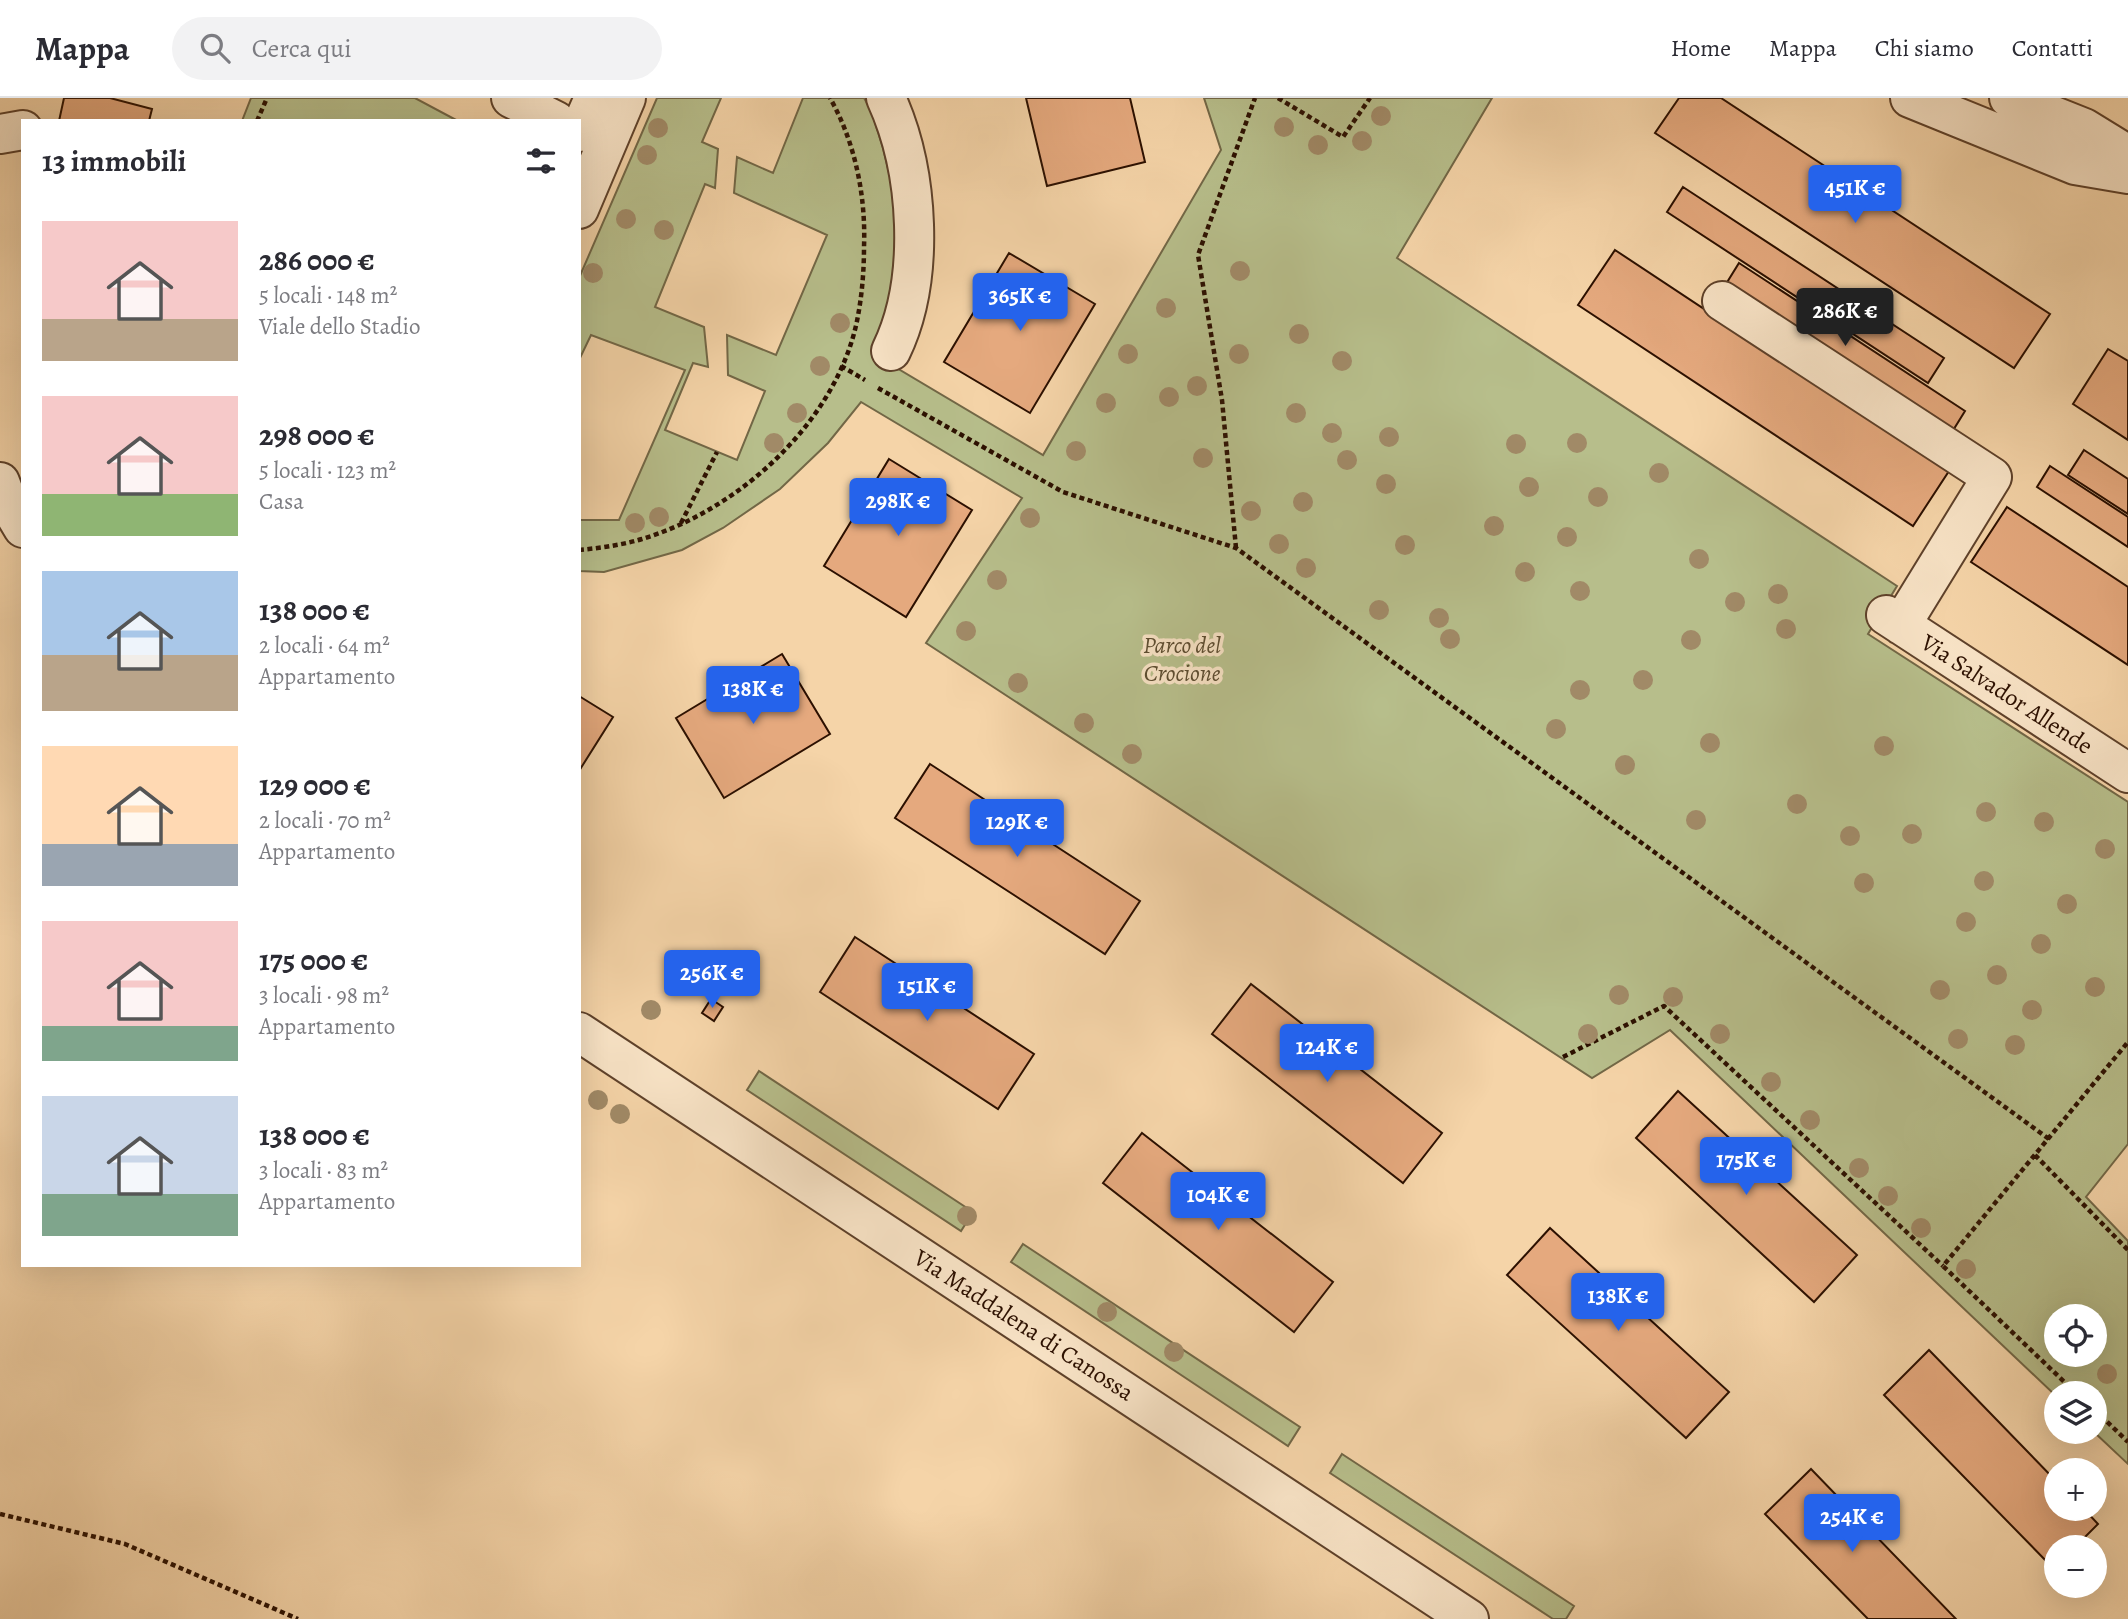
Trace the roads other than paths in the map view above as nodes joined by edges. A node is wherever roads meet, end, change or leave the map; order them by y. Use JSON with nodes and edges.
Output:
{"nodes":[{"id":1,"x":511,"y":98,"type":"edge"},
{"id":2,"x":886,"y":98,"type":"edge"},
{"id":3,"x":1910,"y":98,"type":"edge"},
{"id":4,"x":2009,"y":98,"type":"edge"},
{"id":5,"x":613,"y":103,"type":"edge"},
{"id":6,"x":552,"y":119,"type":"edge"},
{"id":7,"x":21,"y":130,"type":"edge"},
{"id":8,"x":581,"y":132,"type":"edge"},
{"id":9,"x":0,"y":134,"type":"edge"},
{"id":10,"x":2128,"y":155,"type":"edge"},
{"id":11,"x":2128,"y":174,"type":"edge"},
{"id":12,"x":581,"y":203,"type":"edge"},
{"id":13,"x":1721,"y":300,"type":"dead end"},
{"id":14,"x":891,"y":351,"type":"dead end"},
{"id":15,"x":0,"y":482,"type":"edge"},
{"id":16,"x":21,"y":525,"type":"edge"},
{"id":17,"x":2128,"y":773,"type":"edge"},
{"id":18,"x":581,"y":1033,"type":"edge"},
{"id":19,"x":1469,"y":1619,"type":"edge"}],
"edges":[{"from":1,"to":6,"type":"street"},
{"from":2,"to":14,"type":"street"},
{"from":3,"to":11,"type":"street"},
{"from":4,"to":10,"type":"street"},
{"from":5,"to":8,"type":"street"},
{"from":5,"to":12,"type":"street"},
{"from":7,"to":9,"type":"street"},
{"from":13,"to":17,"type":"street","name":"Via Salvador Allende"},
{"from":15,"to":16,"type":"street"},
{"from":18,"to":19,"type":"street","name":"Via Maddalena di Canossa"}]}
